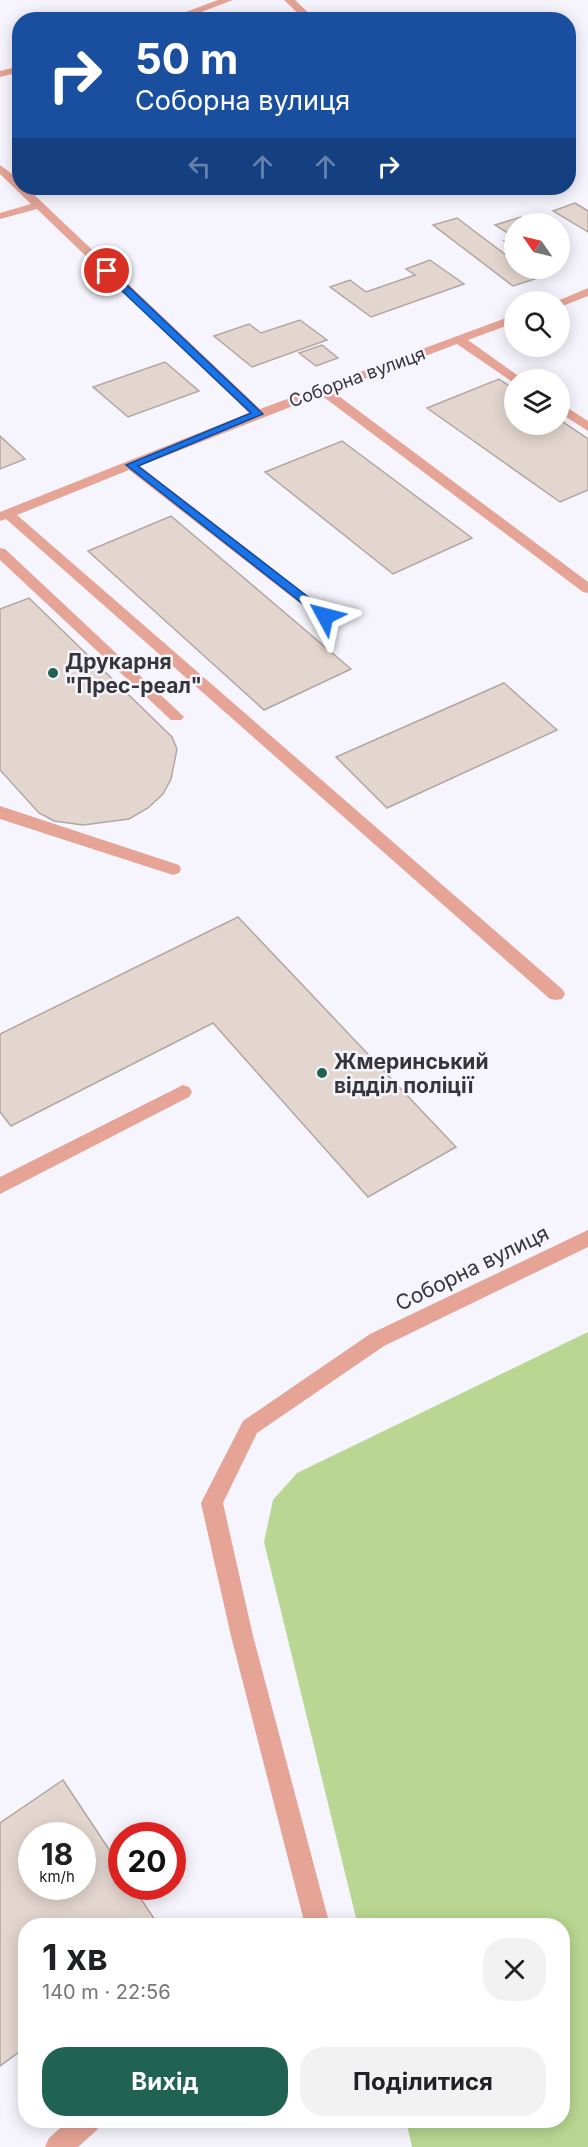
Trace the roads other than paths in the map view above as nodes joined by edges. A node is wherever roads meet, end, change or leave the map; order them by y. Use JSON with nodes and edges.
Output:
{"nodes":[{"id":1,"x":228,"y":0,"type":"edge"},
{"id":2,"x":289,"y":0,"type":"edge"},
{"id":3,"x":193,"y":12,"type":"edge"},
{"id":4,"x":302,"y":12,"type":"edge"},
{"id":5,"x":0,"y":168,"type":"edge"},
{"id":6,"x":12,"y":180,"type":"edge"},
{"id":7,"x":26,"y":195,"type":"edge"},
{"id":8,"x":37,"y":206,"type":"junction"},
{"id":9,"x":0,"y":216,"type":"edge"},
{"id":10,"x":588,"y":292,"type":"edge"},
{"id":11,"x":570,"y":299,"type":"edge"},
{"id":12,"x":504,"y":323,"type":"edge"},
{"id":13,"x":459,"y":340,"type":"junction"},
{"id":14,"x":504,"y":371,"type":"edge"},
{"id":15,"x":322,"y":390,"type":"junction"},
{"id":16,"x":258,"y":414,"type":"junction"},
{"id":17,"x":570,"y":414,"type":"edge"},
{"id":18,"x":588,"y":427,"type":"edge"},
{"id":19,"x":131,"y":465,"type":"junction"},
{"id":20,"x":4,"y":516,"type":"edge"},
{"id":21,"x":0,"y":552,"type":"edge"},
{"id":22,"x":588,"y":590,"type":"edge"},
{"id":23,"x":325,"y":616,"type":"dead end"},
{"id":24,"x":176,"y":717,"type":"dead end"},
{"id":25,"x":0,"y":811,"type":"edge"},
{"id":26,"x":173,"y":869,"type":"dead end"},
{"id":27,"x":556,"y":994,"type":"dead end"},
{"id":28,"x":183,"y":1092,"type":"dead end"},
{"id":29,"x":0,"y":1186,"type":"edge"},
{"id":30,"x":588,"y":1238,"type":"edge"},
{"id":31,"x":313,"y":1918,"type":"edge"},
{"id":32,"x":80,"y":2128,"type":"edge"},
{"id":33,"x":58,"y":2147,"type":"edge"}],
"edges":[{"from":1,"to":3,"type":"street"},
{"from":2,"to":4,"type":"street"},
{"from":5,"to":6,"type":"street"},
{"from":7,"to":8,"type":"street"},
{"from":8,"to":9,"type":"street"},
{"from":8,"to":16,"type":"street"},
{"from":10,"to":11,"type":"street"},
{"from":12,"to":13,"type":"street","name":"Соборна вулиця"},
{"from":13,"to":14,"type":"street"},
{"from":13,"to":15,"type":"street","name":"Соборна вулиця"},
{"from":15,"to":16,"type":"street","name":"Соборна вулиця"},
{"from":15,"to":22,"type":"street"},
{"from":16,"to":19,"type":"street","name":"Соборна вулиця"},
{"from":17,"to":18,"type":"street"},
{"from":19,"to":20,"type":"street","name":"Соборна вулиця"},
{"from":19,"to":23,"type":"street"},
{"from":20,"to":27,"type":"street"},
{"from":21,"to":24,"type":"street"},
{"from":25,"to":26,"type":"street"},
{"from":28,"to":29,"type":"street"},
{"from":30,"to":31,"type":"street","name":"Соборна вулиця"},
{"from":32,"to":33,"type":"street"}]}
